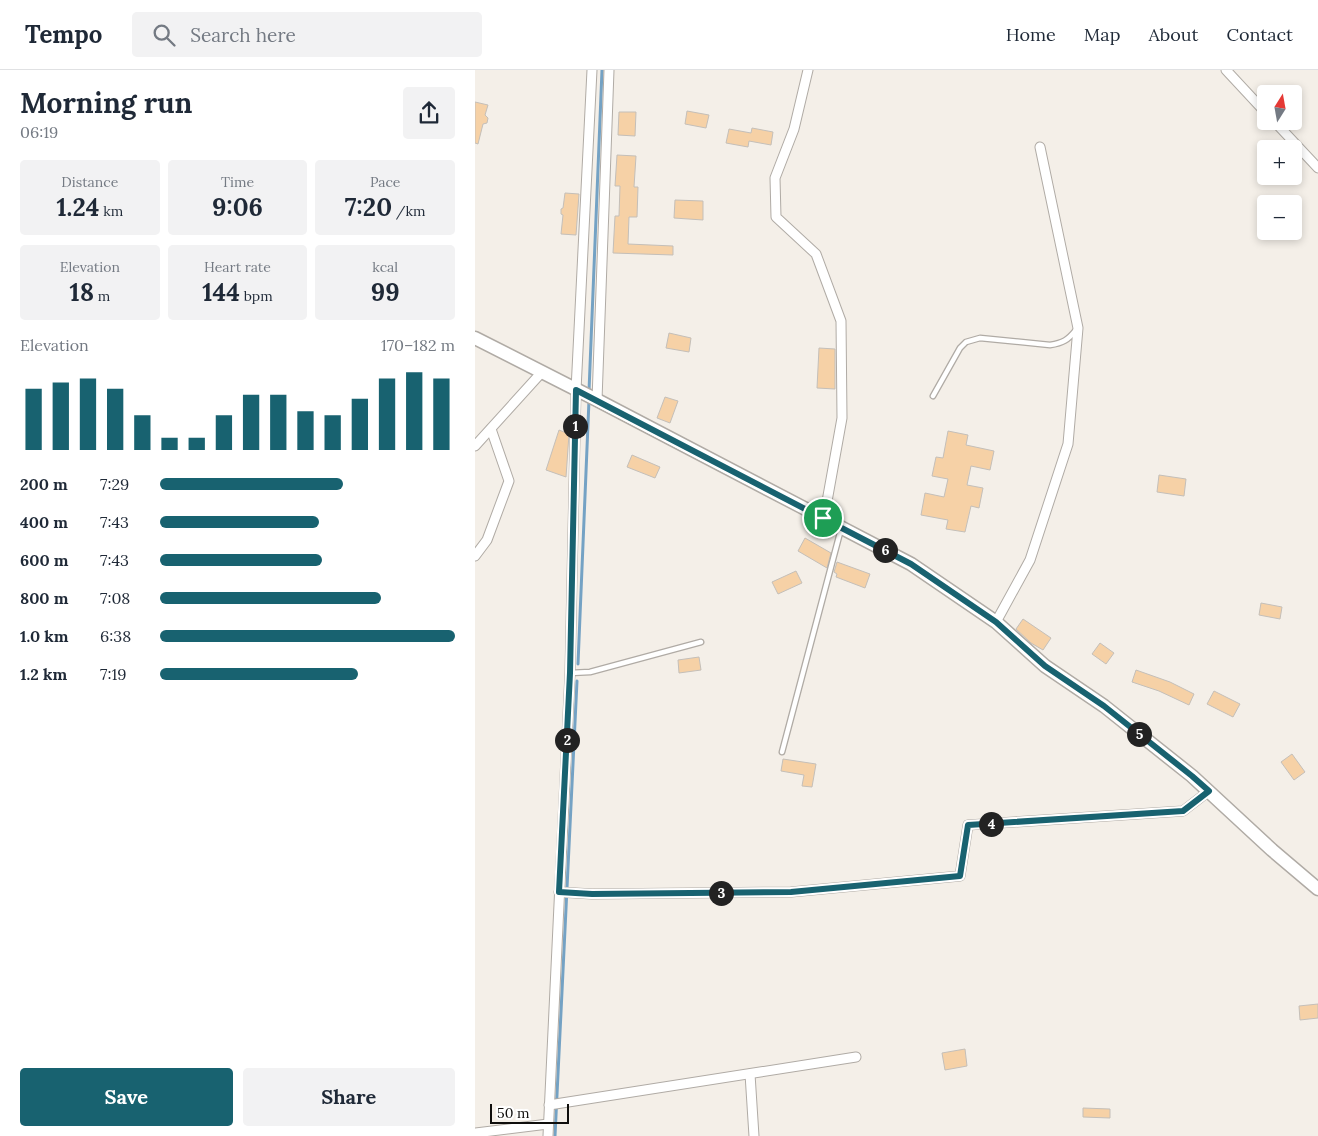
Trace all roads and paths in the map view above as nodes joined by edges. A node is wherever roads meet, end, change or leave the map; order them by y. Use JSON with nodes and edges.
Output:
{"nodes":[{"id":1,"x":592,"y":70,"type":"edge"},
{"id":2,"x":609,"y":70,"type":"edge"},
{"id":3,"x":808,"y":70,"type":"edge"},
{"id":4,"x":1226,"y":70,"type":"edge"},
{"id":5,"x":1257,"y":103,"type":"edge"},
{"id":6,"x":1282,"y":130,"type":"edge"},
{"id":7,"x":1040,"y":147,"type":"dead end"},
{"id":8,"x":1318,"y":168,"type":"edge"},
{"id":9,"x":1078,"y":328,"type":"junction"},
{"id":10,"x":475,"y":338,"type":"edge"},
{"id":11,"x":542,"y":372,"type":"junction"},
{"id":12,"x":579,"y":391,"type":"junction"},
{"id":13,"x":933,"y":396,"type":"dead end"},
{"id":14,"x":597,"y":400,"type":"junction"},
{"id":15,"x":491,"y":429,"type":"junction"},
{"id":16,"x":475,"y":446,"type":"edge"},
{"id":17,"x":823,"y":518,"type":"junction"},
{"id":18,"x":841,"y":528,"type":"junction"},
{"id":19,"x":475,"y":556,"type":"edge"},
{"id":20,"x":996,"y":622,"type":"junction"},
{"id":21,"x":701,"y":642,"type":"dead end"},
{"id":22,"x":570,"y":673,"type":"junction"},
{"id":23,"x":782,"y":752,"type":"dead end"},
{"id":24,"x":1209,"y":791,"type":"junction"},
{"id":25,"x":1318,"y":889,"type":"edge"},
{"id":26,"x":561,"y":892,"type":"junction"},
{"id":27,"x":856,"y":1056,"type":"dead end"},
{"id":28,"x":750,"y":1074,"type":"junction"},
{"id":29,"x":550,"y":1105,"type":"junction"},
{"id":30,"x":548,"y":1124,"type":"junction"},
{"id":31,"x":475,"y":1133,"type":"edge"},
{"id":32,"x":548,"y":1136,"type":"edge"},
{"id":33,"x":754,"y":1136,"type":"edge"}],
"edges":[{"from":1,"to":12,"type":"street"},
{"from":2,"to":14,"type":"street"},
{"from":3,"to":17,"type":"street"},
{"from":4,"to":5,"type":"street"},
{"from":6,"to":8,"type":"street"},
{"from":7,"to":9,"type":"street"},
{"from":9,"to":13,"type":"lane"},
{"from":9,"to":20,"type":"street"},
{"from":10,"to":11,"type":"street"},
{"from":11,"to":12,"type":"street"},
{"from":11,"to":15,"type":"street"},
{"from":12,"to":14,"type":"street"},
{"from":12,"to":22,"type":"street"},
{"from":14,"to":17,"type":"street"},
{"from":15,"to":16,"type":"street"},
{"from":15,"to":19,"type":"street"},
{"from":17,"to":18,"type":"street"},
{"from":18,"to":20,"type":"street"},
{"from":18,"to":23,"type":"lane"},
{"from":20,"to":24,"type":"street"},
{"from":21,"to":22,"type":"lane"},
{"from":22,"to":26,"type":"street"},
{"from":24,"to":25,"type":"street"},
{"from":24,"to":26,"type":"street"},
{"from":26,"to":29,"type":"street"},
{"from":27,"to":28,"type":"street"},
{"from":28,"to":29,"type":"street"},
{"from":28,"to":33,"type":"street"},
{"from":29,"to":30,"type":"street"},
{"from":30,"to":31,"type":"street"},
{"from":30,"to":32,"type":"street"}]}
